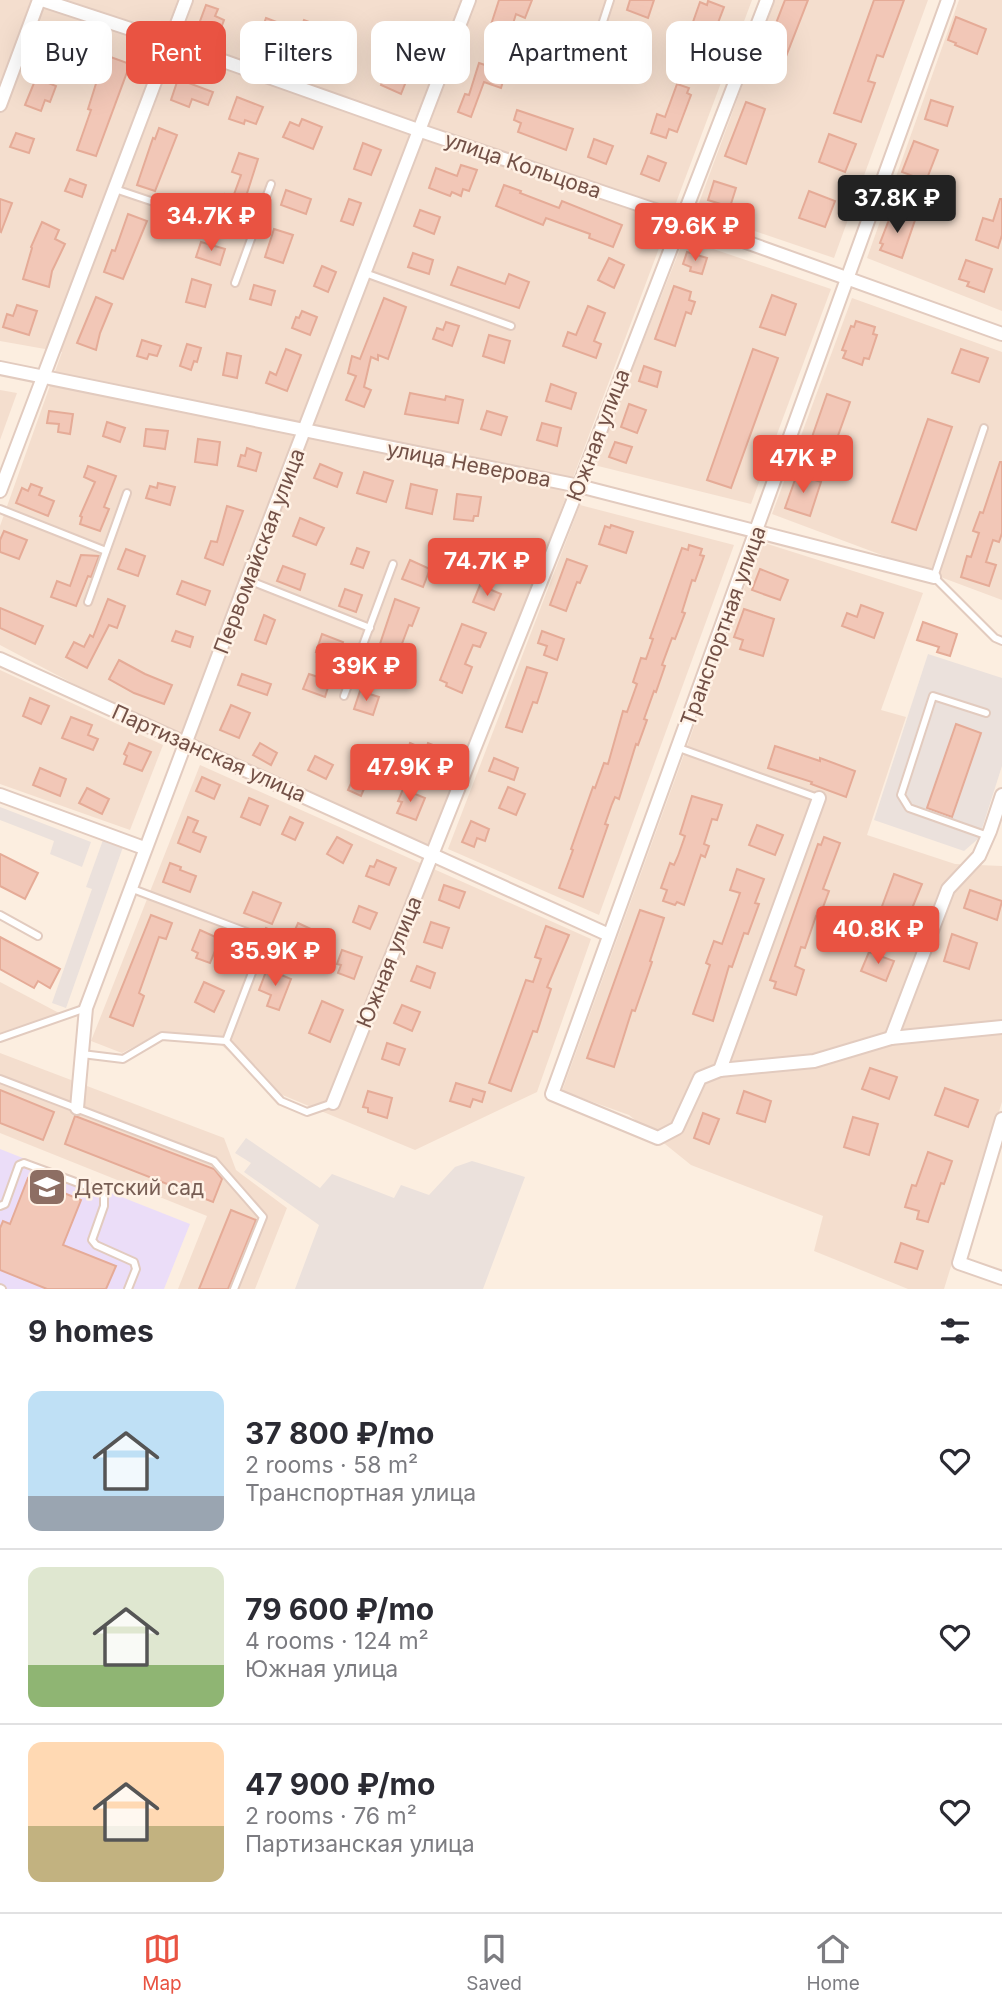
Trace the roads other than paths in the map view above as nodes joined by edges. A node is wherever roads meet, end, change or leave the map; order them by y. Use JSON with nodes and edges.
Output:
{"nodes":[{"id":1,"x":40,"y":0,"type":"edge"},
{"id":2,"x":186,"y":0,"type":"edge"},
{"id":3,"x":469,"y":0,"type":"edge"},
{"id":4,"x":610,"y":0,"type":"edge"},
{"id":5,"x":767,"y":0,"type":"edge"},
{"id":6,"x":948,"y":0,"type":"edge"},
{"id":7,"x":178,"y":21,"type":"edge"},
{"id":8,"x":603,"y":21,"type":"edge"},
{"id":9,"x":126,"y":28,"type":"edge"},
{"id":10,"x":226,"y":62,"type":"edge"},
{"id":11,"x":154,"y":84,"type":"edge"},
{"id":12,"x":0,"y":105,"type":"edge"},
{"id":13,"x":418,"y":130,"type":"junction"},
{"id":14,"x":271,"y":184,"type":"dead end"},
{"id":15,"x":114,"y":188,"type":"junction"},
{"id":16,"x":682,"y":219,"type":"junction"},
{"id":17,"x":253,"y":234,"type":"junction"},
{"id":18,"x":365,"y":272,"type":"junction"},
{"id":19,"x":846,"y":279,"type":"junction"},
{"id":20,"x":235,"y":283,"type":"dead end"},
{"id":21,"x":511,"y":327,"type":"dead end"},
{"id":22,"x":1002,"y":334,"type":"edge"},
{"id":23,"x":0,"y":368,"type":"edge"},
{"id":24,"x":43,"y":377,"type":"junction"},
{"id":25,"x":984,"y":428,"type":"dead end"},
{"id":26,"x":305,"y":431,"type":"junction"},
{"id":27,"x":579,"y":486,"type":"junction"},
{"id":28,"x":0,"y":491,"type":"edge"},
{"id":29,"x":127,"y":493,"type":"dead end"},
{"id":30,"x":0,"y":509,"type":"edge"},
{"id":31,"x":757,"y":531,"type":"junction"},
{"id":32,"x":106,"y":551,"type":"junction"},
{"id":33,"x":393,"y":564,"type":"dead end"},
{"id":34,"x":934,"y":577,"type":"junction"},
{"id":35,"x":247,"y":579,"type":"junction"},
{"id":36,"x":88,"y":602,"type":"dead end"},
{"id":37,"x":370,"y":628,"type":"junction"},
{"id":38,"x":1002,"y":641,"type":"edge"},
{"id":39,"x":0,"y":659,"type":"edge"},
{"id":40,"x":344,"y":696,"type":"dead end"},
{"id":41,"x":986,"y":713,"type":"dead end"},
{"id":42,"x":187,"y":743,"type":"junction"},
{"id":43,"x":678,"y":748,"type":"junction"},
{"id":44,"x":0,"y":795,"type":"edge"},
{"id":45,"x":1002,"y":795,"type":"edge"},
{"id":46,"x":819,"y":798,"type":"joint"},
{"id":47,"x":994,"y":834,"type":"edge"},
{"id":48,"x":145,"y":848,"type":"junction"},
{"id":49,"x":432,"y":853,"type":"junction"},
{"id":50,"x":130,"y":888,"type":"junction"},
{"id":51,"x":0,"y":915,"type":"edge"},
{"id":52,"x":609,"y":935,"type":"junction"},
{"id":53,"x":38,"y":936,"type":"dead end"},
{"id":54,"x":86,"y":1008,"type":"junction"},
{"id":55,"x":1002,"y":1027,"type":"edge"},
{"id":56,"x":0,"y":1038,"type":"edge"},
{"id":57,"x":891,"y":1038,"type":"junction"},
{"id":58,"x":226,"y":1041,"type":"junction"},
{"id":59,"x":82,"y":1054,"type":"junction"},
{"id":60,"x":720,"y":1070,"type":"junction"},
{"id":61,"x":0,"y":1079,"type":"edge"},
{"id":62,"x":333,"y":1103,"type":"joint"},
{"id":63,"x":77,"y":1108,"type":"junction"},
{"id":64,"x":1002,"y":1119,"type":"edge"},
{"id":65,"x":0,"y":1206,"type":"edge"},
{"id":66,"x":1002,"y":1278,"type":"edge"},
{"id":67,"x":128,"y":1289,"type":"edge"},
{"id":68,"x":234,"y":1289,"type":"edge"}],
"edges":[{"from":1,"to":9,"type":"street","name":"улица Кольцова"},
{"from":1,"to":12,"type":"street"},
{"from":2,"to":7,"type":"street"},
{"from":3,"to":13,"type":"street","name":"Первомайская улица"},
{"from":4,"to":8,"type":"lane"},
{"from":5,"to":16,"type":"street","name":"Южная улица"},
{"from":6,"to":19,"type":"street","name":"Транспортная улица"},
{"from":10,"to":13,"type":"street","name":"улица Кольцова"},
{"from":11,"to":15,"type":"street"},
{"from":13,"to":16,"type":"street","name":"улица Кольцова"},
{"from":13,"to":18,"type":"street","name":"Первомайская улица"},
{"from":14,"to":17,"type":"lane"},
{"from":15,"to":17,"type":"lane"},
{"from":15,"to":24,"type":"street"},
{"from":16,"to":19,"type":"street","name":"улица Кольцова"},
{"from":16,"to":27,"type":"street","name":"Южная улица"},
{"from":17,"to":20,"type":"lane"},
{"from":18,"to":21,"type":"lane"},
{"from":18,"to":26,"type":"street","name":"Первомайская улица"},
{"from":19,"to":22,"type":"street","name":"улица Кольцова"},
{"from":19,"to":31,"type":"street","name":"Транспортная улица"},
{"from":23,"to":24,"type":"street","name":"улица Неверова"},
{"from":24,"to":26,"type":"street","name":"улица Неверова"},
{"from":24,"to":28,"type":"street"},
{"from":25,"to":34,"type":"lane"},
{"from":26,"to":27,"type":"street","name":"улица Неверова"},
{"from":26,"to":35,"type":"street","name":"Первомайская улица"},
{"from":27,"to":31,"type":"street","name":"улица Неверова"},
{"from":27,"to":49,"type":"street","name":"Южная улица"},
{"from":29,"to":32,"type":"lane"},
{"from":30,"to":32,"type":"lane"},
{"from":31,"to":34,"type":"street","name":"улица Неверова"},
{"from":31,"to":43,"type":"street","name":"Транспортная улица"},
{"from":32,"to":36,"type":"lane"},
{"from":33,"to":37,"type":"lane"},
{"from":34,"to":38,"type":"lane"},
{"from":35,"to":37,"type":"lane"},
{"from":35,"to":42,"type":"street","name":"Первомайская улица"},
{"from":37,"to":40,"type":"lane"},
{"from":39,"to":42,"type":"street","name":"Партизанская улица"},
{"from":41,"to":47,"type":"lane"},
{"from":42,"to":48,"type":"street","name":"Первомайская улица"},
{"from":42,"to":49,"type":"street","name":"Партизанская улица"},
{"from":43,"to":46,"type":"lane"},
{"from":43,"to":52,"type":"street","name":"Транспортная улица"},
{"from":44,"to":48,"type":"street"},
{"from":45,"to":47,"type":"street"},
{"from":46,"to":60,"type":"street"},
{"from":47,"to":57,"type":"street"},
{"from":48,"to":50,"type":"street","name":"Первомайская улица"},
{"from":49,"to":52,"type":"street","name":"Партизанская улица"},
{"from":49,"to":62,"type":"street","name":"Южная улица"},
{"from":50,"to":54,"type":"street","name":"Первомайская улица"},
{"from":50,"to":58,"type":"lane"},
{"from":51,"to":53,"type":"lane"},
{"from":52,"to":60,"type":"street","name":"Транспортная улица"},
{"from":54,"to":56,"type":"lane"},
{"from":54,"to":59,"type":"street","name":"Первомайская улица"},
{"from":55,"to":57,"type":"street"},
{"from":57,"to":60,"type":"street"},
{"from":58,"to":59,"type":"lane"},
{"from":58,"to":62,"type":"lane"},
{"from":59,"to":63,"type":"street","name":"Первомайская улица"},
{"from":61,"to":63,"type":"lane"},
{"from":63,"to":68,"type":"lane"},
{"from":64,"to":66,"type":"street"},
{"from":65,"to":67,"type":"lane"}]}
